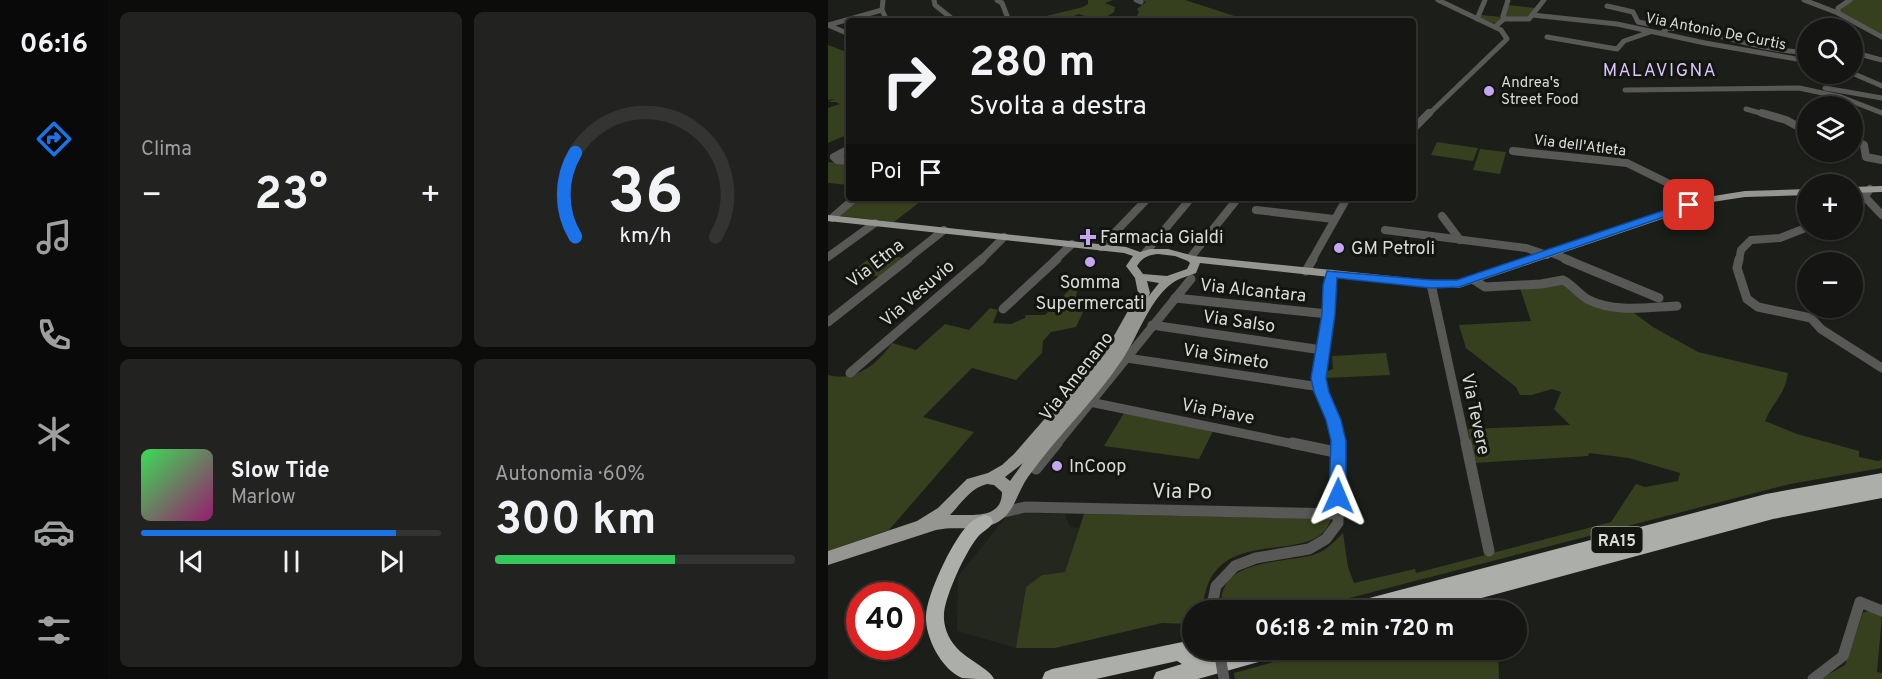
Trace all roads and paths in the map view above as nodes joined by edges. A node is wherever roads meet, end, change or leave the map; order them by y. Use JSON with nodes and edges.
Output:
{"nodes":[{"id":1,"x":883,"y":0,"type":"edge"},
{"id":2,"x":934,"y":0,"type":"edge"},
{"id":3,"x":997,"y":0,"type":"edge"},
{"id":4,"x":1438,"y":0,"type":"edge"},
{"id":5,"x":1485,"y":0,"type":"edge"},
{"id":6,"x":1508,"y":0,"type":"edge"},
{"id":7,"x":1544,"y":0,"type":"edge"},
{"id":8,"x":1804,"y":0,"type":"edge"},
{"id":9,"x":1850,"y":0,"type":"edge"},
{"id":10,"x":1607,"y":6,"type":"dead end"},
{"id":11,"x":882,"y":10,"type":"junction"},
{"id":12,"x":1838,"y":13,"type":"junction"},
{"id":13,"x":1532,"y":15,"type":"junction"},
{"id":14,"x":1503,"y":16,"type":"dead end"},
{"id":15,"x":849,"y":18,"type":"edge"},
{"id":16,"x":885,"y":18,"type":"edge"},
{"id":17,"x":951,"y":18,"type":"edge"},
{"id":18,"x":1008,"y":18,"type":"edge"},
{"id":19,"x":1477,"y":18,"type":"junction"},
{"id":20,"x":846,"y":19,"type":"edge"},
{"id":21,"x":828,"y":25,"type":"edge"},
{"id":22,"x":828,"y":25,"type":"edge"},
{"id":23,"x":1495,"y":27,"type":"junction"},
{"id":24,"x":1661,"y":31,"type":"junction"},
{"id":25,"x":846,"y":33,"type":"edge"},
{"id":26,"x":1547,"y":37,"type":"dead end"},
{"id":27,"x":1882,"y":37,"type":"edge"},
{"id":28,"x":1797,"y":51,"type":"edge"},
{"id":29,"x":1863,"y":55,"type":"edge"},
{"id":30,"x":1797,"y":59,"type":"edge"},
{"id":31,"x":1882,"y":60,"type":"edge"},
{"id":32,"x":1863,"y":78,"type":"edge"},
{"id":33,"x":1793,"y":82,"type":"dead end"},
{"id":34,"x":1882,"y":86,"type":"edge"},
{"id":35,"x":1625,"y":90,"type":"dead end"},
{"id":36,"x":1882,"y":98,"type":"edge"},
{"id":37,"x":1746,"y":109,"type":"dead end"},
{"id":38,"x":1882,"y":113,"type":"edge"},
{"id":39,"x":1416,"y":126,"type":"edge"},
{"id":40,"x":1797,"y":126,"type":"edge"},
{"id":41,"x":1863,"y":144,"type":"edge"},
{"id":42,"x":846,"y":151,"type":"edge"},
{"id":43,"x":1513,"y":151,"type":"dead end"},
{"id":44,"x":1882,"y":160,"type":"edge"},
{"id":45,"x":846,"y":161,"type":"edge"},
{"id":46,"x":1882,"y":189,"type":"edge"},
{"id":47,"x":1797,"y":192,"type":"edge"},
{"id":48,"x":1863,"y":192,"type":"edge"},
{"id":49,"x":1868,"y":193,"type":"junction"},
{"id":50,"x":1710,"y":199,"type":"junction"},
{"id":51,"x":1863,"y":200,"type":"edge"},
{"id":52,"x":851,"y":201,"type":"edge"},
{"id":53,"x":1145,"y":201,"type":"edge"},
{"id":54,"x":1188,"y":201,"type":"edge"},
{"id":55,"x":1236,"y":201,"type":"edge"},
{"id":56,"x":1345,"y":201,"type":"edge"},
{"id":57,"x":1256,"y":210,"type":"dead end"},
{"id":58,"x":1882,"y":215,"type":"edge"},
{"id":59,"x":1443,"y":216,"type":"dead end"},
{"id":60,"x":830,"y":218,"type":"edge"},
{"id":61,"x":1334,"y":219,"type":"junction"},
{"id":62,"x":875,"y":223,"type":"junction"},
{"id":63,"x":944,"y":230,"type":"junction"},
{"id":64,"x":1385,"y":230,"type":"dead end"},
{"id":65,"x":1797,"y":231,"type":"edge"},
{"id":66,"x":1004,"y":237,"type":"junction"},
{"id":67,"x":1460,"y":240,"type":"junction"},
{"id":68,"x":1072,"y":244,"type":"junction"},
{"id":69,"x":1101,"y":248,"type":"junction"},
{"id":70,"x":1549,"y":254,"type":"junction"},
{"id":71,"x":1139,"y":256,"type":"junction"},
{"id":72,"x":828,"y":257,"type":"edge"},
{"id":73,"x":1192,"y":261,"type":"junction"},
{"id":74,"x":1306,"y":271,"type":"junction"},
{"id":75,"x":1332,"y":274,"type":"junction"},
{"id":76,"x":1140,"y":277,"type":"junction"},
{"id":77,"x":1191,"y":279,"type":"dead end"},
{"id":78,"x":1168,"y":280,"type":"junction"},
{"id":79,"x":1474,"y":280,"type":"junction"},
{"id":80,"x":1431,"y":284,"type":"junction"},
{"id":81,"x":1175,"y":298,"type":"junction"},
{"id":82,"x":1659,"y":298,"type":"dead end"},
{"id":83,"x":1677,"y":306,"type":"dead end"},
{"id":84,"x":1004,"y":309,"type":"dead end"},
{"id":85,"x":1328,"y":314,"type":"junction"},
{"id":86,"x":828,"y":322,"type":"edge"},
{"id":87,"x":1152,"y":325,"type":"junction"},
{"id":88,"x":1322,"y":350,"type":"junction"},
{"id":89,"x":1127,"y":358,"type":"junction"},
{"id":90,"x":1882,"y":368,"type":"edge"},
{"id":91,"x":850,"y":373,"type":"dead end"},
{"id":92,"x":1320,"y":387,"type":"junction"},
{"id":93,"x":1090,"y":402,"type":"junction"},
{"id":94,"x":1340,"y":453,"type":"junction"},
{"id":95,"x":1036,"y":469,"type":"dead end"},
{"id":96,"x":991,"y":478,"type":"junction"},
{"id":97,"x":1882,"y":478,"type":"edge"},
{"id":98,"x":1882,"y":491,"type":"edge"},
{"id":99,"x":1010,"y":495,"type":"junction"},
{"id":100,"x":954,"y":501,"type":"junction"},
{"id":101,"x":1025,"y":507,"type":"junction"},
{"id":102,"x":1339,"y":514,"type":"junction"},
{"id":103,"x":992,"y":517,"type":"junction"},
{"id":104,"x":960,"y":521,"type":"junction"},
{"id":105,"x":910,"y":532,"type":"junction"},
{"id":106,"x":1489,"y":551,"type":"dead end"},
{"id":107,"x":828,"y":558,"type":"edge"},
{"id":108,"x":1213,"y":600,"type":"edge"},
{"id":109,"x":1392,"y":600,"type":"edge"},
{"id":110,"x":1445,"y":600,"type":"edge"},
{"id":111,"x":1882,"y":610,"type":"edge"},
{"id":112,"x":1182,"y":651,"type":"edge"},
{"id":113,"x":1201,"y":660,"type":"edge"},
{"id":114,"x":1204,"y":660,"type":"edge"},
{"id":115,"x":1204,"y":660,"type":"edge"},
{"id":116,"x":1221,"y":660,"type":"edge"},
{"id":117,"x":984,"y":679,"type":"edge"},
{"id":118,"x":1052,"y":679,"type":"edge"},
{"id":119,"x":1097,"y":679,"type":"edge"},
{"id":120,"x":1163,"y":679,"type":"edge"},
{"id":121,"x":1170,"y":679,"type":"edge"},
{"id":122,"x":1224,"y":679,"type":"edge"},
{"id":123,"x":1813,"y":679,"type":"edge"}],
"edges":[{"from":1,"to":11,"type":"street"},
{"from":2,"to":17,"type":"street"},
{"from":3,"to":18,"type":"street"},
{"from":4,"to":19,"type":"street"},
{"from":5,"to":19,"type":"street"},
{"from":6,"to":14,"type":"street"},
{"from":7,"to":13,"type":"street"},
{"from":8,"to":12,"type":"street"},
{"from":9,"to":12,"type":"street"},
{"from":10,"to":24,"type":"street"},
{"from":11,"to":15,"type":"street"},
{"from":11,"to":16,"type":"street"},
{"from":12,"to":27,"type":"street"},
{"from":13,"to":23,"type":"street","name":"Via Antonio De Curtis"},
{"from":13,"to":24,"type":"street","name":"Via Antonio De Curtis"},
{"from":19,"to":23,"type":"street"},
{"from":20,"to":22,"type":"street"},
{"from":21,"to":25,"type":"street"},
{"from":23,"to":39,"type":"street"},
{"from":24,"to":26,"type":"street"},
{"from":24,"to":28,"type":"street"},
{"from":24,"to":30,"type":"street","name":"Via Antonio De Curtis"},
{"from":29,"to":31,"type":"street"},
{"from":32,"to":34,"type":"street"},
{"from":33,"to":36,"type":"street"},
{"from":35,"to":38,"type":"street"},
{"from":37,"to":40,"type":"street"},
{"from":41,"to":44,"type":"street"},
{"from":42,"to":45,"type":"street"},
{"from":43,"to":50,"type":"street","name":"Via dell'Atleta"},
{"from":46,"to":49,"type":"main road"},
{"from":47,"to":50,"type":"main road"},
{"from":48,"to":49,"type":"main road"},
{"from":49,"to":51,"type":"street"},
{"from":49,"to":58,"type":"street"},
{"from":50,"to":70,"type":"main road"},
{"from":52,"to":60,"type":"street"},
{"from":53,"to":69,"type":"street"},
{"from":54,"to":71,"type":"street"},
{"from":55,"to":73,"type":"street"},
{"from":56,"to":61,"type":"street"},
{"from":57,"to":61,"type":"street"},
{"from":59,"to":67,"type":"street"},
{"from":60,"to":62,"type":"main road"},
{"from":61,"to":74,"type":"street"},
{"from":62,"to":63,"type":"main road"},
{"from":62,"to":72,"type":"street"},
{"from":63,"to":66,"type":"main road"},
{"from":63,"to":86,"type":"street","name":"Via Etna"},
{"from":64,"to":67,"type":"street"},
{"from":65,"to":90,"type":"street"},
{"from":66,"to":68,"type":"main road"},
{"from":66,"to":91,"type":"street","name":"Via Vesuvio"},
{"from":67,"to":70,"type":"street"},
{"from":68,"to":69,"type":"main road"},
{"from":68,"to":84,"type":"street"},
{"from":69,"to":71,"type":"main road"},
{"from":70,"to":79,"type":"main road"},
{"from":70,"to":82,"type":"street"},
{"from":71,"to":73,"type":"main road"},
{"from":71,"to":76,"type":"main road"},
{"from":73,"to":74,"type":"main road"},
{"from":73,"to":78,"type":"main road"},
{"from":74,"to":75,"type":"main road"},
{"from":75,"to":80,"type":"main road"},
{"from":75,"to":85,"type":"street"},
{"from":76,"to":78,"type":"main road"},
{"from":76,"to":96,"type":"main road","name":"Via Amenano"},
{"from":77,"to":81,"type":"street"},
{"from":78,"to":99,"type":"main road","name":"Via Amenano"},
{"from":79,"to":80,"type":"main road"},
{"from":79,"to":83,"type":"street"},
{"from":80,"to":106,"type":"street","name":"Via Tevere"},
{"from":81,"to":85,"type":"street","name":"Via Alcantara"},
{"from":81,"to":87,"type":"street"},
{"from":85,"to":88,"type":"street"},
{"from":87,"to":88,"type":"street","name":"Via Salso"},
{"from":87,"to":89,"type":"street"},
{"from":88,"to":92,"type":"street"},
{"from":89,"to":92,"type":"street","name":"Via Simeto"},
{"from":89,"to":93,"type":"street"},
{"from":92,"to":94,"type":"street"},
{"from":93,"to":94,"type":"street","name":"Via Piave"},
{"from":93,"to":95,"type":"street"},
{"from":94,"to":102,"type":"street"},
{"from":96,"to":99,"type":"main road"},
{"from":96,"to":100,"type":"main road"},
{"from":97,"to":109,"type":"highway","number":"RA15"},
{"from":98,"to":110,"type":"highway","number":"RA15"},
{"from":99,"to":101,"type":"street"},
{"from":99,"to":103,"type":"main road"},
{"from":100,"to":104,"type":"main road"},
{"from":100,"to":105,"type":"main road"},
{"from":101,"to":102,"type":"street","name":"Via Po"},
{"from":101,"to":103,"type":"street","name":"Via Po"},
{"from":102,"to":108,"type":"street"},
{"from":103,"to":104,"type":"main road"},
{"from":103,"to":117,"type":"highway"},
{"from":104,"to":105,"type":"main road"},
{"from":105,"to":107,"type":"main road"},
{"from":111,"to":123,"type":"street"},
{"from":112,"to":118,"type":"highway"},
{"from":113,"to":119,"type":"highway"},
{"from":114,"to":120,"type":"highway"},
{"from":115,"to":121,"type":"highway"},
{"from":116,"to":122,"type":"street","bridge":true}]}
